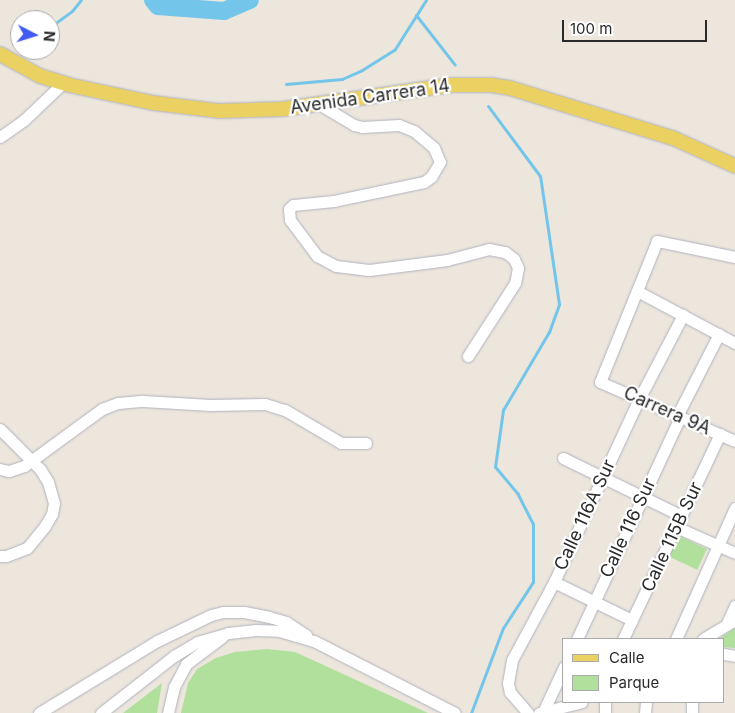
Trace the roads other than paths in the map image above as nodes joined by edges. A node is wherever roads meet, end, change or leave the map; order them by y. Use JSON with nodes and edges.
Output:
{"nodes":[{"id":1,"x":0,"y":54,"type":"edge"},
{"id":2,"x":63,"y":83,"type":"junction"},
{"id":3,"x":319,"y":104,"type":"junction"},
{"id":4,"x":0,"y":137,"type":"edge"},
{"id":5,"x":735,"y":166,"type":"edge"},
{"id":6,"x":735,"y":257,"type":"edge"},
{"id":7,"x":637,"y":291,"type":"junction"},
{"id":8,"x":683,"y":315,"type":"junction"},
{"id":9,"x":719,"y":334,"type":"junction"},
{"id":10,"x":735,"y":344,"type":"edge"},
{"id":11,"x":468,"y":356,"type":"dead end"},
{"id":12,"x":639,"y":399,"type":"junction"},
{"id":13,"x":679,"y":416,"type":"junction"},
{"id":14,"x":0,"y":429,"type":"edge"},
{"id":15,"x":720,"y":434,"type":"junction"},
{"id":16,"x":735,"y":441,"type":"edge"},
{"id":17,"x":366,"y":443,"type":"dead end"},
{"id":18,"x":563,"y":458,"type":"dead end"},
{"id":19,"x":32,"y":461,"type":"junction"},
{"id":20,"x":0,"y":470,"type":"edge"},
{"id":21,"x":602,"y":478,"type":"junction"},
{"id":22,"x":643,"y":497,"type":"junction"},
{"id":23,"x":735,"y":508,"type":"edge"},
{"id":24,"x":682,"y":516,"type":"junction"},
{"id":25,"x":676,"y":527,"type":"junction"},
{"id":26,"x":718,"y":545,"type":"junction"},
{"id":27,"x":735,"y":553,"type":"edge"},
{"id":28,"x":0,"y":556,"type":"edge"},
{"id":29,"x":554,"y":582,"type":"junction"},
{"id":30,"x":594,"y":602,"type":"junction"},
{"id":31,"x":735,"y":606,"type":"edge"},
{"id":32,"x":632,"y":620,"type":"junction"},
{"id":33,"x":731,"y":622,"type":"edge"},
{"id":34,"x":228,"y":633,"type":"junction"},
{"id":35,"x":577,"y":638,"type":"edge"},
{"id":36,"x":624,"y":638,"type":"edge"},
{"id":37,"x":676,"y":638,"type":"edge"},
{"id":38,"x":705,"y":638,"type":"edge"},
{"id":39,"x":314,"y":642,"type":"junction"},
{"id":40,"x":562,"y":671,"type":"edge"},
{"id":41,"x":579,"y":703,"type":"edge"},
{"id":42,"x":558,"y":710,"type":"edge"},
{"id":43,"x":541,"y":712,"type":"edge"},
{"id":44,"x":39,"y":713,"type":"edge"},
{"id":45,"x":101,"y":713,"type":"edge"},
{"id":46,"x":168,"y":713,"type":"edge"},
{"id":47,"x":455,"y":713,"type":"edge"},
{"id":48,"x":528,"y":713,"type":"edge"}],
"edges":[{"from":1,"to":2,"type":"main road","name":"Avenida Carrera 14"},
{"from":2,"to":3,"type":"main road","name":"Avenida Carrera 14"},
{"from":2,"to":4,"type":"street"},
{"from":3,"to":5,"type":"main road","name":"Avenida Carrera 14"},
{"from":3,"to":11,"type":"street"},
{"from":6,"to":7,"type":"street"},
{"from":7,"to":8,"type":"street"},
{"from":7,"to":12,"type":"street","name":"Carrera 9A"},
{"from":8,"to":9,"type":"street"},
{"from":8,"to":12,"type":"street","name":"Calle 116A Sur"},
{"from":9,"to":10,"type":"street"},
{"from":9,"to":13,"type":"street","name":"Calle 116 Sur"},
{"from":12,"to":13,"type":"street","name":"Carrera 9A"},
{"from":12,"to":21,"type":"street","name":"Calle 116A Sur"},
{"from":13,"to":15,"type":"street","name":"Carrera 9A"},
{"from":13,"to":22,"type":"street","name":"Calle 116 Sur"},
{"from":14,"to":19,"type":"street"},
{"from":15,"to":16,"type":"street","name":"Carrera 9A"},
{"from":15,"to":24,"type":"street","name":"Calle 115B Sur"},
{"from":17,"to":19,"type":"street"},
{"from":18,"to":21,"type":"street"},
{"from":19,"to":20,"type":"street"},
{"from":19,"to":28,"type":"street"},
{"from":21,"to":22,"type":"street"},
{"from":21,"to":29,"type":"street","name":"Calle 116A Sur"},
{"from":22,"to":24,"type":"street"},
{"from":22,"to":30,"type":"street","name":"Calle 116 Sur"},
{"from":23,"to":26,"type":"street"},
{"from":24,"to":25,"type":"street","name":"Calle 115B Sur"},
{"from":25,"to":26,"type":"street"},
{"from":25,"to":32,"type":"street","name":"Calle 115B Sur"},
{"from":26,"to":27,"type":"street"},
{"from":26,"to":37,"type":"street"},
{"from":29,"to":30,"type":"street"},
{"from":29,"to":48,"type":"street","name":"Calle 116A Sur"},
{"from":30,"to":32,"type":"street"},
{"from":30,"to":35,"type":"street","name":"Calle 116 Sur"},
{"from":31,"to":33,"type":"street"},
{"from":32,"to":36,"type":"street","name":"Calle 115B Sur"},
{"from":33,"to":38,"type":"street"},
{"from":34,"to":39,"type":"street"},
{"from":34,"to":45,"type":"street"},
{"from":34,"to":46,"type":"street"},
{"from":39,"to":44,"type":"street"},
{"from":39,"to":47,"type":"street"},
{"from":40,"to":43,"type":"street"},
{"from":41,"to":42,"type":"street"},
{"from":42,"to":43,"type":"street"}]}
